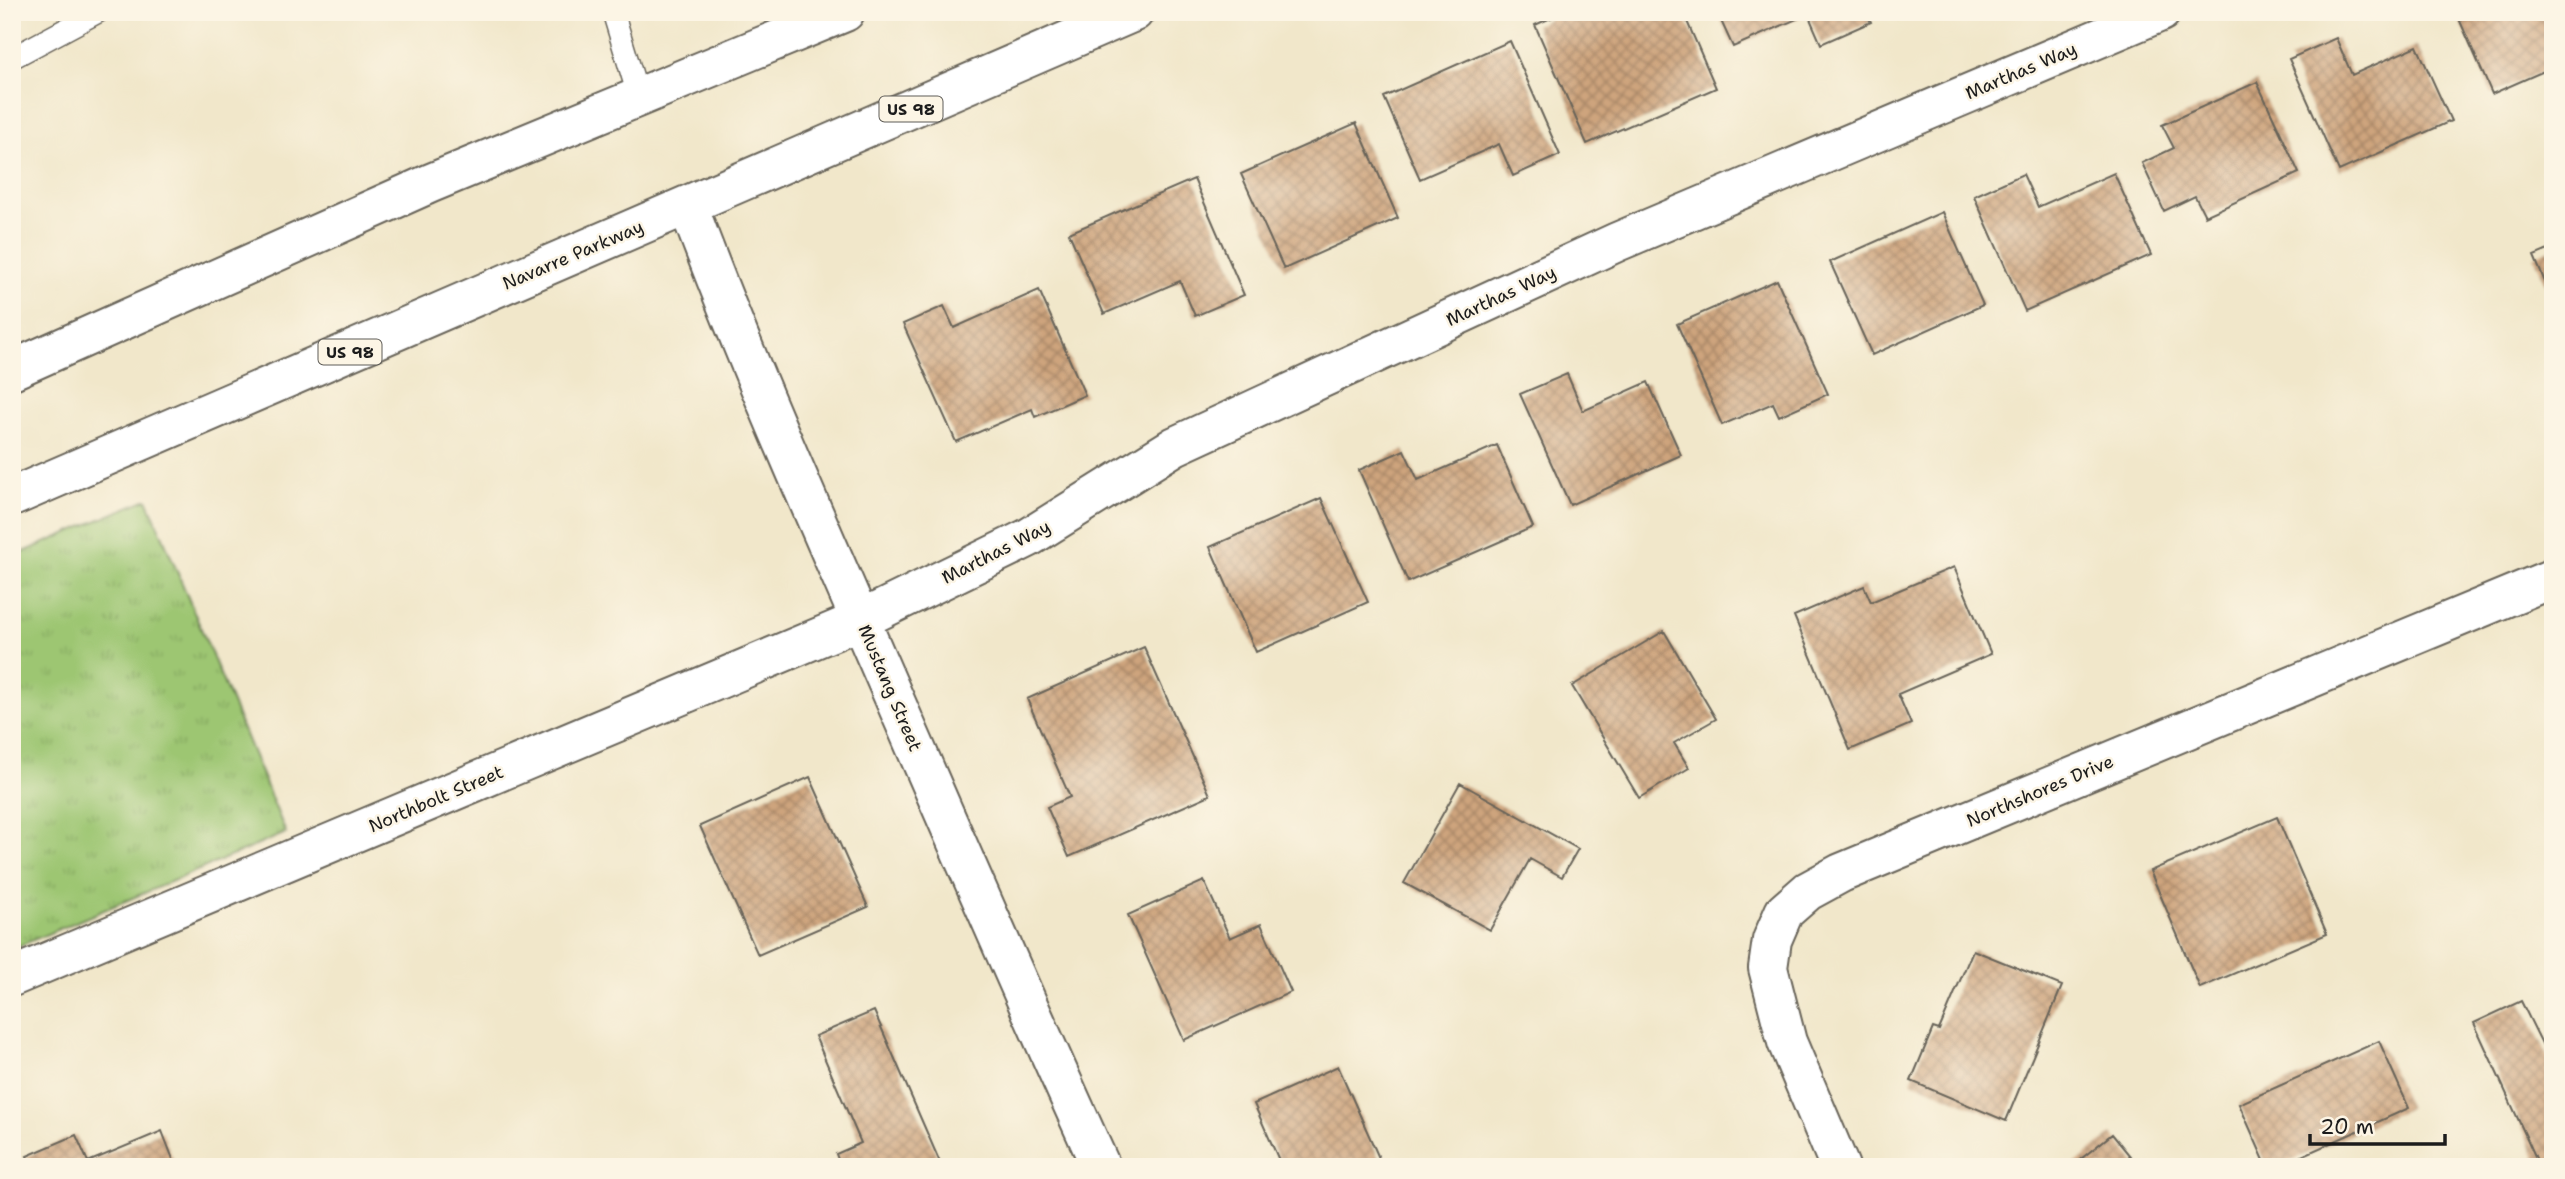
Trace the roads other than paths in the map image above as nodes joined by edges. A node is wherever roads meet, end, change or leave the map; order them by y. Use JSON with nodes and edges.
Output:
{"nodes":[{"id":1,"x":98,"y":12,"type":"edge"},
{"id":2,"x":612,"y":12,"type":"edge"},
{"id":3,"x":845,"y":12,"type":"edge"},
{"id":4,"x":1134,"y":12,"type":"edge"},
{"id":5,"x":2161,"y":12,"type":"edge"},
{"id":6,"x":12,"y":58,"type":"edge"},
{"id":7,"x":639,"y":98,"type":"junction"},
{"id":8,"x":688,"y":206,"type":"junction"},
{"id":9,"x":12,"y":370,"type":"edge"},
{"id":10,"x":12,"y":497,"type":"edge"},
{"id":11,"x":2553,"y":578,"type":"edge"},
{"id":12,"x":860,"y":620,"type":"junction"},
{"id":13,"x":12,"y":977,"type":"edge"},
{"id":14,"x":1101,"y":1167,"type":"edge"},
{"id":15,"x":1840,"y":1167,"type":"edge"}],
"edges":[{"from":1,"to":6,"type":"lane"},
{"from":2,"to":7,"type":"lane"},
{"from":3,"to":7,"type":"main road"},
{"from":4,"to":8,"type":"main road","name":"Navarre Parkway","number":"US 98"},
{"from":5,"to":12,"type":"main road","name":"Marthas Way"},
{"from":7,"to":9,"type":"main road"},
{"from":8,"to":10,"type":"main road","name":"Navarre Parkway","number":"US 98"},
{"from":8,"to":12,"type":"main road","name":"Mustang Street"},
{"from":11,"to":15,"type":"main road","name":"Northshores Drive"},
{"from":12,"to":13,"type":"main road","name":"Northbolt Street"},
{"from":12,"to":14,"type":"main road","name":"Mustang Street"}]}
